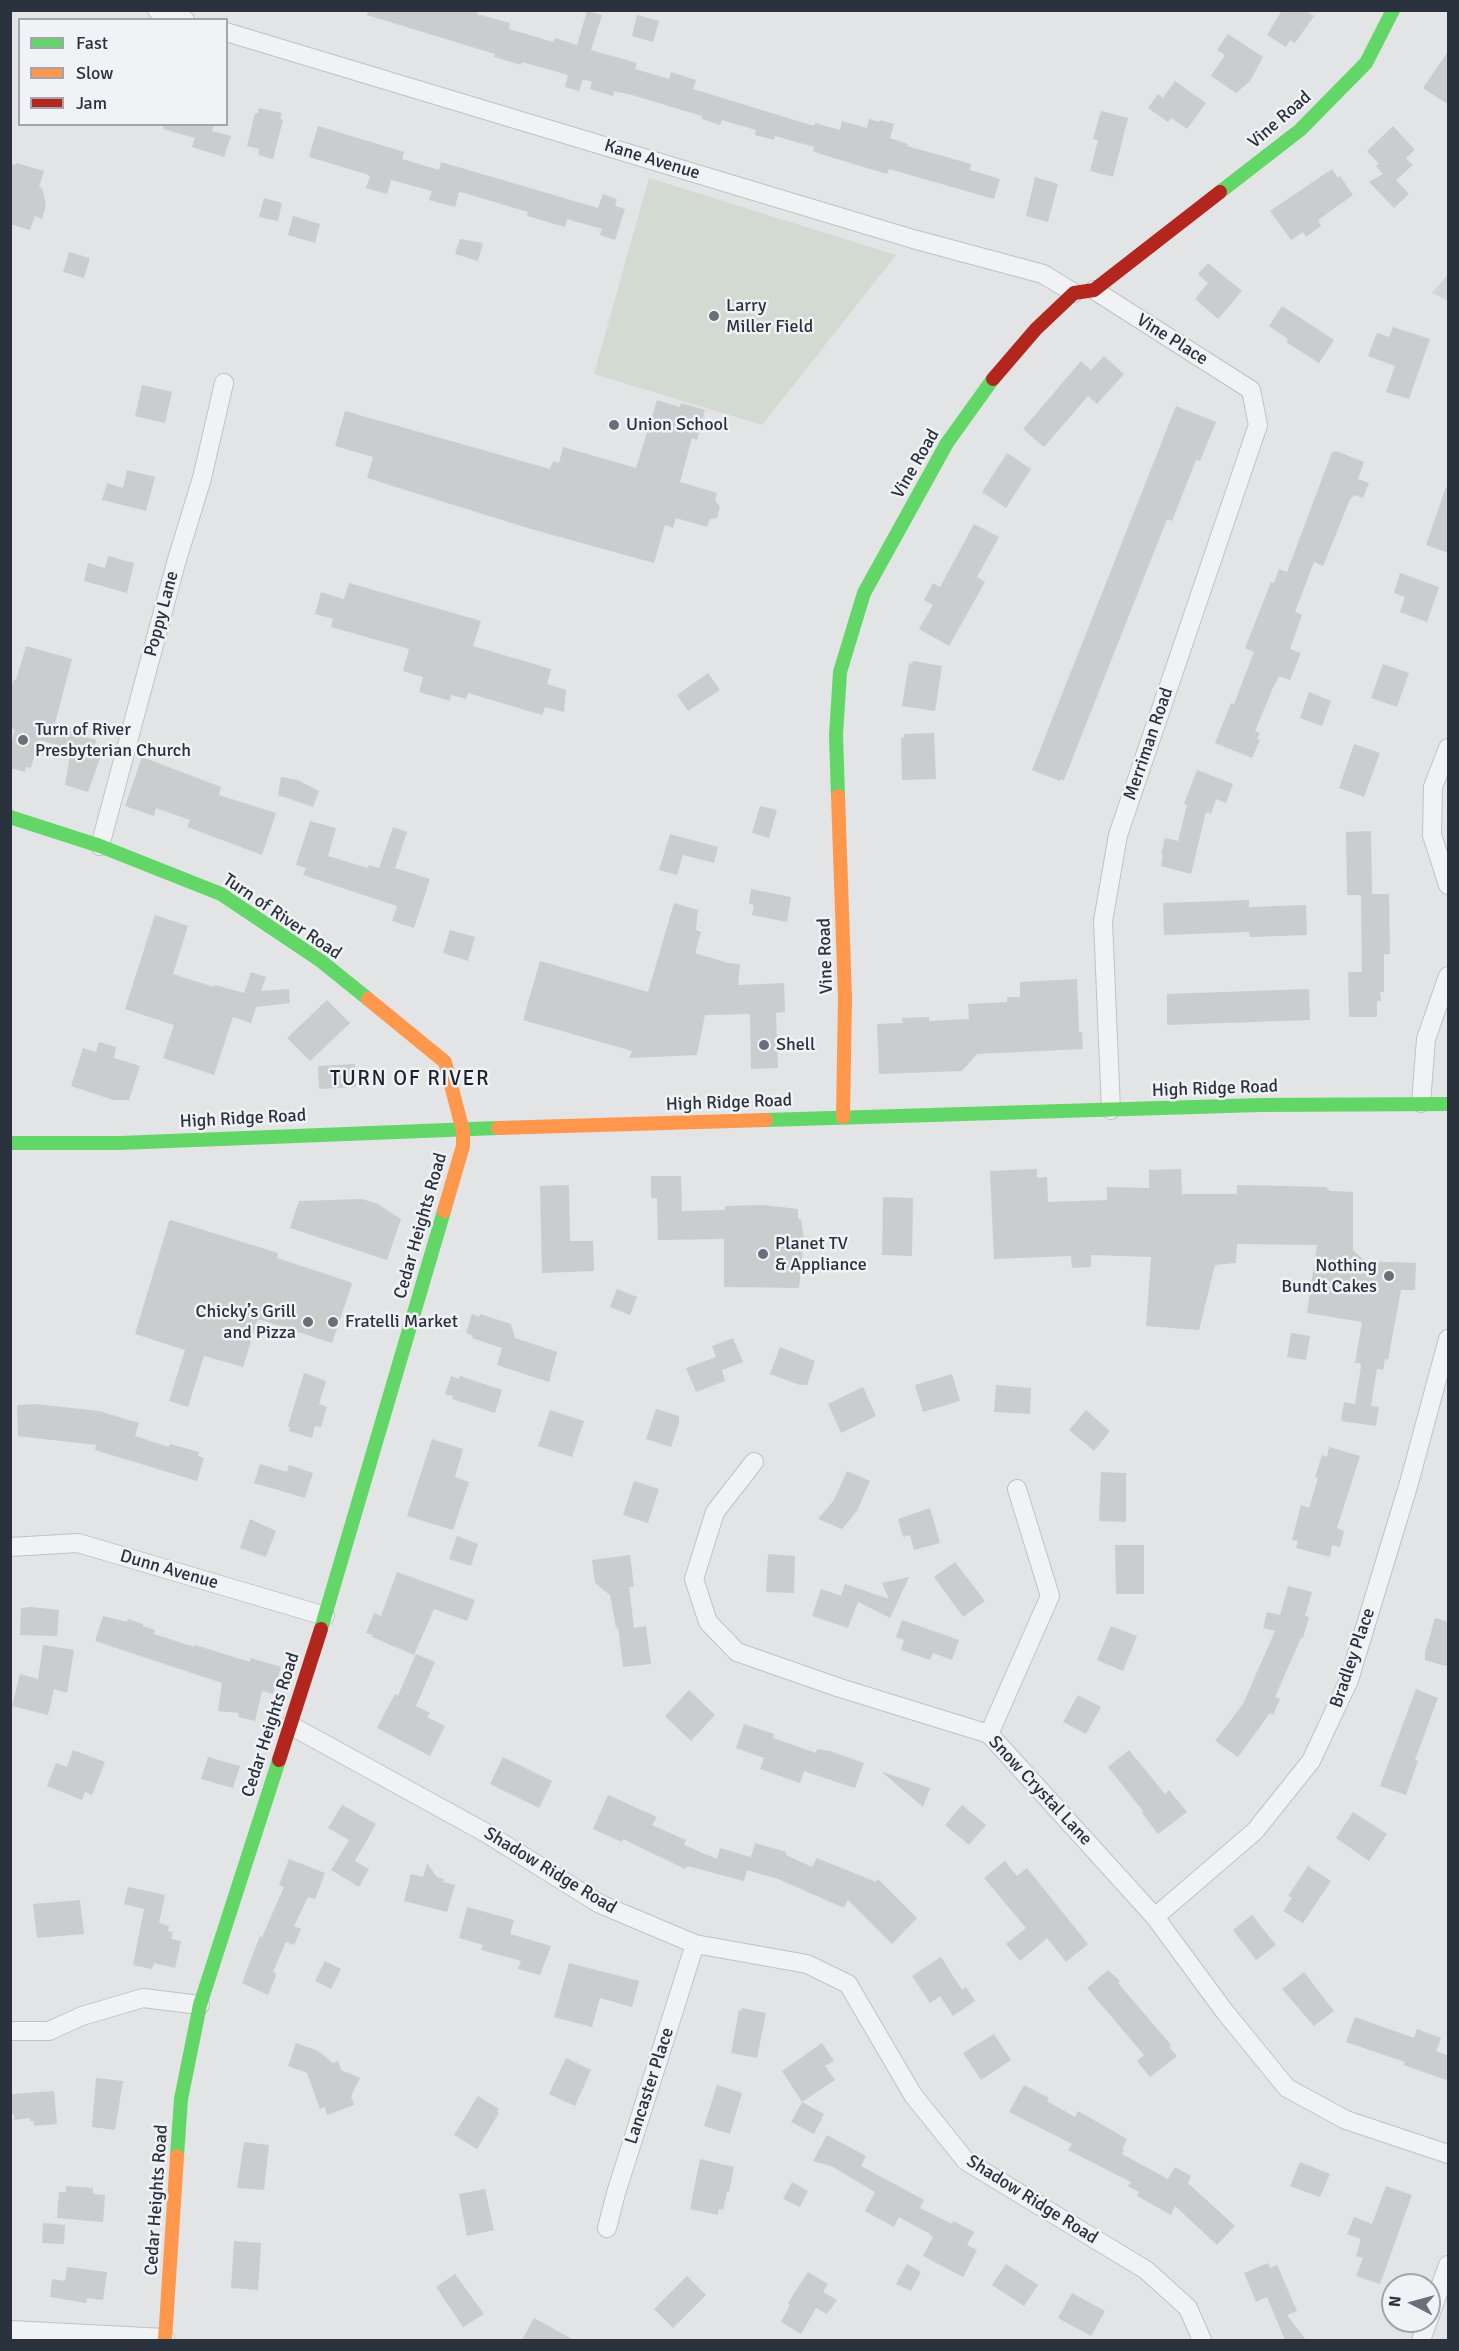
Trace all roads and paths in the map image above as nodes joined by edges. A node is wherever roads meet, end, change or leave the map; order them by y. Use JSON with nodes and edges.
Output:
{"nodes":[{"id":1,"x":158,"y":10,"type":"edge"},
{"id":2,"x":1393,"y":10,"type":"edge"},
{"id":3,"x":179,"y":18,"type":"edge"},
{"id":4,"x":228,"y":33,"type":"edge"},
{"id":5,"x":1094,"y":290,"type":"junction"},
{"id":6,"x":1074,"y":293,"type":"junction"},
{"id":7,"x":224,"y":383,"type":"dead end"},
{"id":8,"x":1251,"y":390,"type":"joint"},
{"id":9,"x":1449,"y":748,"type":"edge"},
{"id":10,"x":10,"y":817,"type":"edge"},
{"id":11,"x":100,"y":846,"type":"junction"},
{"id":12,"x":1449,"y":885,"type":"edge"},
{"id":13,"x":1449,"y":976,"type":"edge"},
{"id":14,"x":1421,"y":1103,"type":"junction"},
{"id":15,"x":1449,"y":1104,"type":"edge"},
{"id":16,"x":1111,"y":1110,"type":"junction"},
{"id":17,"x":843,"y":1117,"type":"junction"},
{"id":18,"x":463,"y":1131,"type":"junction"},
{"id":19,"x":10,"y":1143,"type":"edge"},
{"id":20,"x":1449,"y":1339,"type":"edge"},
{"id":21,"x":754,"y":1462,"type":"dead end"},
{"id":22,"x":1017,"y":1489,"type":"dead end"},
{"id":23,"x":10,"y":1547,"type":"edge"},
{"id":24,"x":325,"y":1616,"type":"junction"},
{"id":25,"x":290,"y":1725,"type":"junction"},
{"id":26,"x":989,"y":1734,"type":"junction"},
{"id":27,"x":1155,"y":1917,"type":"junction"},
{"id":28,"x":695,"y":1944,"type":"junction"},
{"id":29,"x":200,"y":2005,"type":"junction"},
{"id":30,"x":10,"y":2031,"type":"edge"},
{"id":31,"x":1449,"y":2154,"type":"edge"},
{"id":32,"x":607,"y":2228,"type":"dead end"},
{"id":33,"x":1449,"y":2265,"type":"edge"},
{"id":34,"x":1441,"y":2286,"type":"edge"},
{"id":35,"x":10,"y":2330,"type":"edge"},
{"id":36,"x":165,"y":2339,"type":"edge"},
{"id":37,"x":1202,"y":2340,"type":"edge"}],
"edges":[{"from":1,"to":3,"type":"street"},
{"from":2,"to":5,"type":"street","name":"Vine Road"},
{"from":4,"to":6,"type":"street","name":"Kane Avenue"},
{"from":5,"to":6,"type":"street","name":"Vine Road"},
{"from":5,"to":8,"type":"street","name":"Vine Place"},
{"from":6,"to":17,"type":"street","name":"Vine Road"},
{"from":7,"to":11,"type":"street","name":"Poppy Lane"},
{"from":8,"to":16,"type":"street","name":"Merriman Road"},
{"from":9,"to":12,"type":"street"},
{"from":10,"to":11,"type":"street","name":"Turn of River Road"},
{"from":11,"to":18,"type":"street","name":"Turn of River Road"},
{"from":13,"to":14,"type":"street"},
{"from":14,"to":15,"type":"street","name":"High Ridge Road"},
{"from":14,"to":16,"type":"street","name":"High Ridge Road"},
{"from":16,"to":17,"type":"street","name":"High Ridge Road"},
{"from":17,"to":18,"type":"street","name":"High Ridge Road"},
{"from":18,"to":19,"type":"street","name":"High Ridge Road"},
{"from":18,"to":24,"type":"street","name":"Cedar Heights Road"},
{"from":20,"to":27,"type":"street","name":"Bradley Place"},
{"from":21,"to":26,"type":"street","name":"Snow Crystal Lane"},
{"from":22,"to":26,"type":"street"},
{"from":23,"to":24,"type":"street","name":"Dunn Avenue"},
{"from":24,"to":25,"type":"street","name":"Cedar Heights Road"},
{"from":25,"to":28,"type":"street","name":"Shadow Ridge Road"},
{"from":25,"to":29,"type":"street","name":"Cedar Heights Road"},
{"from":26,"to":27,"type":"street","name":"Snow Crystal Lane"},
{"from":27,"to":31,"type":"street","name":"Snow Crystal Lane"},
{"from":28,"to":32,"type":"street","name":"Lancaster Place"},
{"from":28,"to":37,"type":"street","name":"Shadow Ridge Road"},
{"from":29,"to":30,"type":"street"},
{"from":29,"to":36,"type":"street","name":"Cedar Heights Road"},
{"from":33,"to":34,"type":"street"},
{"from":35,"to":36,"type":"street"}]}
